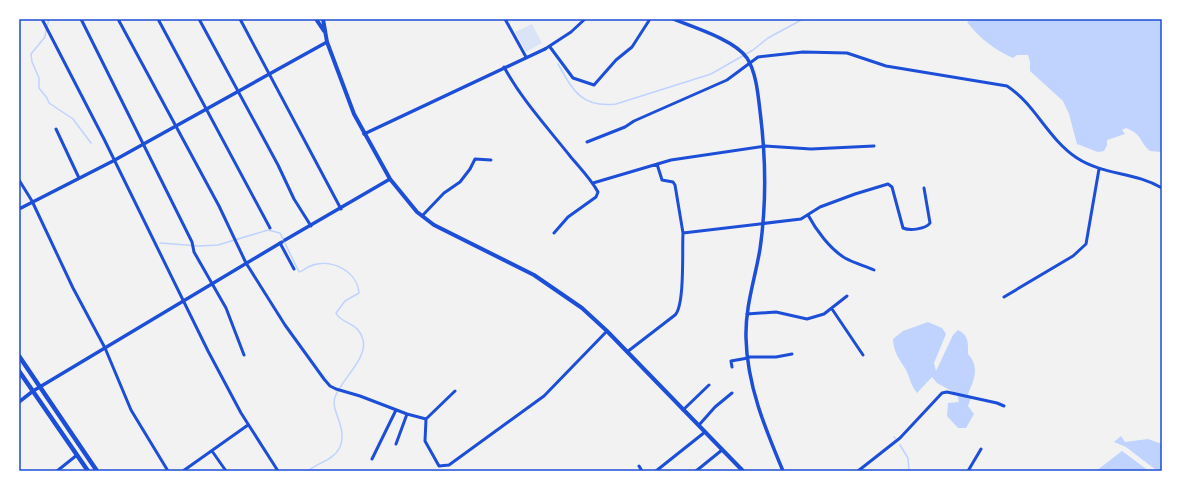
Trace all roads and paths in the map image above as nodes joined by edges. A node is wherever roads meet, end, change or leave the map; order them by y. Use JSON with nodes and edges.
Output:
{"nodes":[{"id":1,"x":42,"y":19,"type":"edge"},
{"id":2,"x":81,"y":19,"type":"edge"},
{"id":3,"x":118,"y":19,"type":"edge"},
{"id":4,"x":158,"y":19,"type":"edge"},
{"id":5,"x":198,"y":19,"type":"edge"},
{"id":6,"x":240,"y":19,"type":"edge"},
{"id":7,"x":316,"y":19,"type":"edge"},
{"id":8,"x":323,"y":19,"type":"edge"},
{"id":9,"x":505,"y":19,"type":"edge"},
{"id":10,"x":585,"y":19,"type":"edge"},
{"id":11,"x":650,"y":19,"type":"edge"},
{"id":12,"x":673,"y":19,"type":"edge"},
{"id":13,"x":325,"y":33,"type":"junction"},
{"id":14,"x":327,"y":42,"type":"junction"},
{"id":15,"x":548,"y":48,"type":"junction"},
{"id":16,"x":526,"y":57,"type":"junction"},
{"id":17,"x":749,"y":64,"type":"junction"},
{"id":18,"x":504,"y":67,"type":"junction"},
{"id":19,"x":270,"y":73,"type":"junction"},
{"id":20,"x":238,"y":91,"type":"junction"},
{"id":21,"x":206,"y":109,"type":"junction"},
{"id":22,"x":176,"y":126,"type":"junction"},
{"id":23,"x":56,"y":129,"type":"dead end"},
{"id":24,"x":364,"y":134,"type":"junction"},
{"id":25,"x":587,"y":142,"type":"dead end"},
{"id":26,"x":143,"y":144,"type":"junction"},
{"id":27,"x":765,"y":146,"type":"junction"},
{"id":28,"x":874,"y":146,"type":"dead end"},
{"id":29,"x":491,"y":160,"type":"dead end"},
{"id":30,"x":113,"y":161,"type":"junction"},
{"id":31,"x":657,"y":164,"type":"junction"},
{"id":32,"x":1099,"y":169,"type":"junction"},
{"id":33,"x":79,"y":178,"type":"junction"},
{"id":34,"x":390,"y":179,"type":"junction"},
{"id":35,"x":19,"y":180,"type":"edge"},
{"id":36,"x":593,"y":183,"type":"junction"},
{"id":37,"x":924,"y":188,"type":"dead end"},
{"id":38,"x":1162,"y":188,"type":"edge"},
{"id":39,"x":32,"y":201,"type":"junction"},
{"id":40,"x":19,"y":208,"type":"edge"},
{"id":41,"x":341,"y":209,"type":"junction"},
{"id":42,"x":808,"y":215,"type":"junction"},
{"id":43,"x":422,"y":216,"type":"junction"},
{"id":44,"x":763,"y":223,"type":"junction"},
{"id":45,"x":311,"y":226,"type":"junction"},
{"id":46,"x":270,"y":228,"type":"dead end"},
{"id":47,"x":554,"y":233,"type":"dead end"},
{"id":48,"x":683,"y":233,"type":"junction"},
{"id":49,"x":282,"y":242,"type":"junction"},
{"id":50,"x":246,"y":263,"type":"junction"},
{"id":51,"x":294,"y":269,"type":"dead end"},
{"id":52,"x":874,"y":270,"type":"dead end"},
{"id":53,"x":212,"y":284,"type":"junction"},
{"id":54,"x":847,"y":296,"type":"dead end"},
{"id":55,"x":1004,"y":298,"type":"dead end"},
{"id":56,"x":184,"y":301,"type":"junction"},
{"id":57,"x":832,"y":309,"type":"junction"},
{"id":58,"x":747,"y":314,"type":"junction"},
{"id":59,"x":608,"y":332,"type":"junction"},
{"id":60,"x":105,"y":348,"type":"junction"},
{"id":61,"x":627,"y":352,"type":"junction"},
{"id":62,"x":792,"y":354,"type":"dead end"},
{"id":63,"x":244,"y":355,"type":"dead end"},
{"id":64,"x":862,"y":355,"type":"dead end"},
{"id":65,"x":19,"y":356,"type":"edge"},
{"id":66,"x":748,"y":358,"type":"junction"},
{"id":67,"x":732,"y":367,"type":"dead end"},
{"id":68,"x":19,"y":371,"type":"edge"},
{"id":69,"x":709,"y":385,"type":"dead end"},
{"id":70,"x":40,"y":387,"type":"junction"},
{"id":71,"x":33,"y":391,"type":"junction"},
{"id":72,"x":455,"y":391,"type":"dead end"},
{"id":73,"x":732,"y":393,"type":"dead end"},
{"id":74,"x":19,"y":402,"type":"edge"},
{"id":75,"x":1004,"y":406,"type":"dead end"},
{"id":76,"x":396,"y":410,"type":"junction"},
{"id":77,"x":684,"y":410,"type":"junction"},
{"id":78,"x":407,"y":414,"type":"junction"},
{"id":79,"x":426,"y":420,"type":"junction"},
{"id":80,"x":248,"y":425,"type":"junction"},
{"id":81,"x":699,"y":425,"type":"junction"},
{"id":82,"x":705,"y":432,"type":"junction"},
{"id":83,"x":396,"y":444,"type":"dead end"},
{"id":84,"x":981,"y":449,"type":"dead end"},
{"id":85,"x":722,"y":450,"type":"junction"},
{"id":86,"x":212,"y":451,"type":"junction"},
{"id":87,"x":77,"y":455,"type":"junction"},
{"id":88,"x":372,"y":459,"type":"dead end"},
{"id":89,"x":639,"y":466,"type":"dead end"},
{"id":90,"x":57,"y":471,"type":"edge"},
{"id":91,"x":88,"y":471,"type":"edge"},
{"id":92,"x":97,"y":471,"type":"edge"},
{"id":93,"x":168,"y":471,"type":"edge"},
{"id":94,"x":182,"y":471,"type":"edge"},
{"id":95,"x":226,"y":471,"type":"edge"},
{"id":96,"x":278,"y":471,"type":"edge"},
{"id":97,"x":642,"y":471,"type":"edge"},
{"id":98,"x":656,"y":471,"type":"edge"},
{"id":99,"x":696,"y":471,"type":"edge"},
{"id":100,"x":743,"y":471,"type":"edge"},
{"id":101,"x":783,"y":471,"type":"edge"},
{"id":102,"x":858,"y":471,"type":"edge"},
{"id":103,"x":968,"y":471,"type":"edge"}],
"edges":[{"from":1,"to":30,"type":"street"},
{"from":2,"to":26,"type":"street"},
{"from":3,"to":22,"type":"street"},
{"from":4,"to":21,"type":"street"},
{"from":5,"to":20,"type":"street"},
{"from":6,"to":19,"type":"street"},
{"from":7,"to":13,"type":"main road"},
{"from":8,"to":13,"type":"main road"},
{"from":9,"to":16,"type":"street"},
{"from":10,"to":15,"type":"street"},
{"from":11,"to":15,"type":"street"},
{"from":12,"to":17,"type":"street"},
{"from":13,"to":14,"type":"main road"},
{"from":14,"to":19,"type":"street"},
{"from":14,"to":24,"type":"main road"},
{"from":15,"to":16,"type":"street"},
{"from":16,"to":18,"type":"street"},
{"from":17,"to":25,"type":"street"},
{"from":17,"to":27,"type":"street"},
{"from":17,"to":32,"type":"street"},
{"from":18,"to":24,"type":"street"},
{"from":18,"to":36,"type":"street"},
{"from":19,"to":20,"type":"street"},
{"from":19,"to":41,"type":"street"},
{"from":20,"to":21,"type":"street"},
{"from":20,"to":45,"type":"street"},
{"from":21,"to":22,"type":"street"},
{"from":21,"to":46,"type":"street"},
{"from":22,"to":26,"type":"street"},
{"from":22,"to":50,"type":"street"},
{"from":23,"to":33,"type":"street"},
{"from":24,"to":34,"type":"main road"},
{"from":26,"to":30,"type":"street"},
{"from":26,"to":53,"type":"street"},
{"from":27,"to":28,"type":"street"},
{"from":27,"to":31,"type":"street"},
{"from":27,"to":44,"type":"street"},
{"from":29,"to":43,"type":"street"},
{"from":30,"to":33,"type":"street"},
{"from":30,"to":56,"type":"street"},
{"from":31,"to":36,"type":"street"},
{"from":31,"to":48,"type":"street"},
{"from":32,"to":38,"type":"street"},
{"from":32,"to":55,"type":"street"},
{"from":33,"to":39,"type":"street"},
{"from":34,"to":41,"type":"street"},
{"from":34,"to":43,"type":"main road"},
{"from":35,"to":39,"type":"street"},
{"from":36,"to":47,"type":"street"},
{"from":37,"to":42,"type":"street"},
{"from":39,"to":40,"type":"street"},
{"from":39,"to":60,"type":"street"},
{"from":41,"to":45,"type":"street"},
{"from":42,"to":44,"type":"street"},
{"from":42,"to":52,"type":"street"},
{"from":43,"to":59,"type":"main road"},
{"from":44,"to":48,"type":"street"},
{"from":44,"to":58,"type":"street"},
{"from":45,"to":49,"type":"street"},
{"from":48,"to":61,"type":"street"},
{"from":49,"to":50,"type":"street"},
{"from":49,"to":51,"type":"street"},
{"from":50,"to":53,"type":"street"},
{"from":50,"to":76,"type":"street"},
{"from":53,"to":56,"type":"street"},
{"from":53,"to":63,"type":"street"},
{"from":54,"to":57,"type":"street"},
{"from":56,"to":60,"type":"street"},
{"from":56,"to":80,"type":"street"},
{"from":57,"to":58,"type":"street"},
{"from":57,"to":64,"type":"street"},
{"from":58,"to":66,"type":"street"},
{"from":59,"to":61,"type":"main road"},
{"from":59,"to":79,"type":"street"},
{"from":60,"to":70,"type":"street"},
{"from":60,"to":93,"type":"street"},
{"from":61,"to":77,"type":"main road"},
{"from":62,"to":66,"type":"street"},
{"from":65,"to":70,"type":"highway"},
{"from":66,"to":67,"type":"street"},
{"from":66,"to":101,"type":"street"},
{"from":68,"to":71,"type":"highway"},
{"from":69,"to":77,"type":"street"},
{"from":70,"to":71,"type":"street"},
{"from":70,"to":92,"type":"highway"},
{"from":71,"to":74,"type":"street"},
{"from":71,"to":87,"type":"highway"},
{"from":72,"to":79,"type":"street"},
{"from":73,"to":81,"type":"street"},
{"from":75,"to":102,"type":"street"},
{"from":76,"to":78,"type":"street"},
{"from":76,"to":88,"type":"street"},
{"from":77,"to":81,"type":"main road"},
{"from":78,"to":79,"type":"street"},
{"from":78,"to":83,"type":"street"},
{"from":80,"to":86,"type":"street"},
{"from":80,"to":96,"type":"street"},
{"from":81,"to":82,"type":"main road"},
{"from":82,"to":85,"type":"main road"},
{"from":82,"to":98,"type":"street"},
{"from":84,"to":103,"type":"street"},
{"from":85,"to":99,"type":"street"},
{"from":85,"to":100,"type":"main road"},
{"from":86,"to":94,"type":"street"},
{"from":86,"to":95,"type":"street"},
{"from":87,"to":90,"type":"street"},
{"from":87,"to":91,"type":"highway"},
{"from":89,"to":97,"type":"street"}]}
